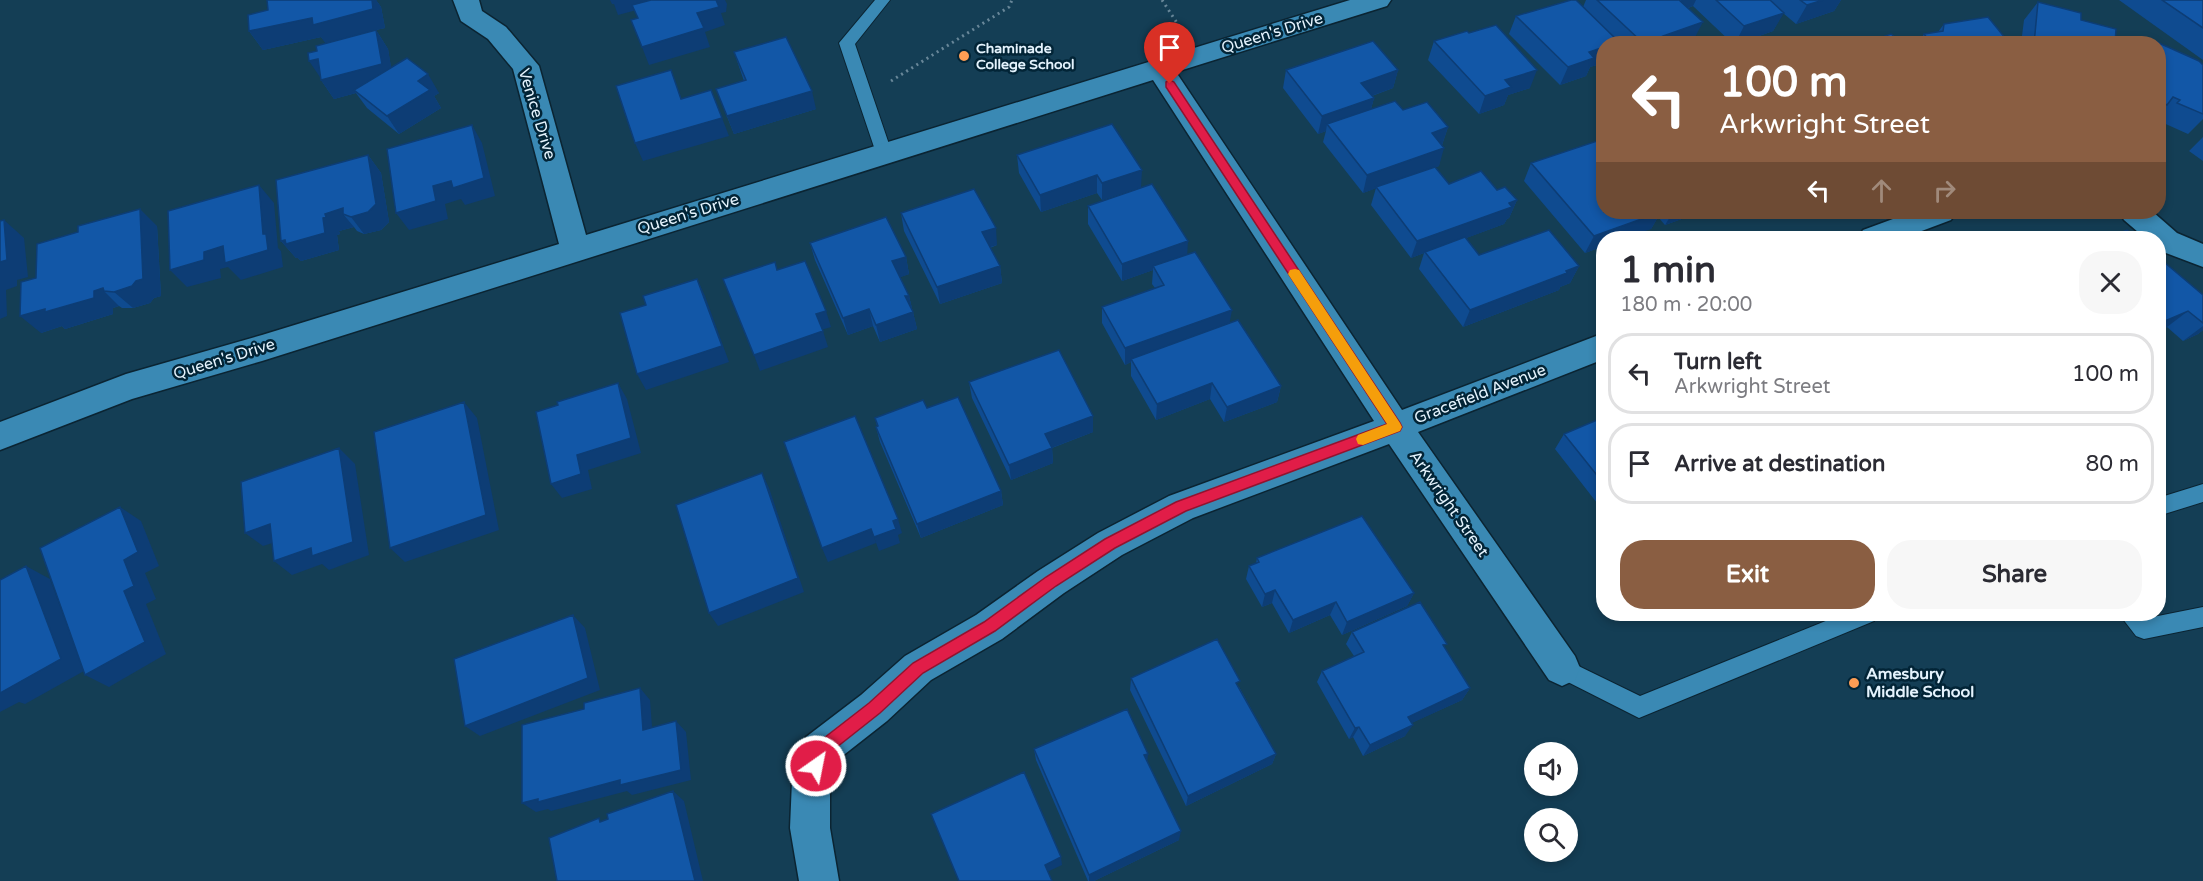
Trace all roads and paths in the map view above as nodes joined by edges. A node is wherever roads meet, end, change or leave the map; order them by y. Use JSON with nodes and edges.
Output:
{"nodes":[{"id":1,"x":466,"y":0,"type":"edge"},
{"id":2,"x":883,"y":0,"type":"edge"},
{"id":3,"x":1012,"y":0,"type":"edge"},
{"id":4,"x":1378,"y":0,"type":"edge"},
{"id":5,"x":1159,"y":68,"type":"junction"},
{"id":6,"x":883,"y":86,"type":"dead end"},
{"id":7,"x":884,"y":153,"type":"junction"},
{"id":8,"x":1923,"y":219,"type":"edge"},
{"id":9,"x":2142,"y":219,"type":"edge"},
{"id":10,"x":1891,"y":231,"type":"edge"},
{"id":11,"x":2156,"y":231,"type":"edge"},
{"id":12,"x":2166,"y":240,"type":"edge"},
{"id":13,"x":575,"y":248,"type":"junction"},
{"id":14,"x":2203,"y":256,"type":"edge"},
{"id":15,"x":1596,"y":348,"type":"edge"},
{"id":16,"x":1396,"y":427,"type":"junction"},
{"id":17,"x":0,"y":436,"type":"edge"},
{"id":18,"x":2203,"y":493,"type":"edge"},
{"id":19,"x":2166,"y":505,"type":"edge"},
{"id":20,"x":2203,"y":617,"type":"edge"},
{"id":21,"x":1849,"y":621,"type":"edge"},
{"id":22,"x":2137,"y":621,"type":"edge"},
{"id":23,"x":1562,"y":668,"type":"joint"},
{"id":24,"x":819,"y":881,"type":"edge"}],
"edges":[{"from":1,"to":13,"type":"street","name":"Venice Drive"},
{"from":2,"to":7,"type":"lane"},
{"from":3,"to":6,"type":"path"},
{"from":4,"to":5,"type":"street","name":"Queen's Drive"},
{"from":5,"to":7,"type":"street","name":"Queen's Drive"},
{"from":5,"to":16,"type":"street","name":"Arkwright Street"},
{"from":7,"to":13,"type":"street","name":"Queen's Drive"},
{"from":8,"to":10,"type":"street"},
{"from":9,"to":11,"type":"street"},
{"from":12,"to":14,"type":"street"},
{"from":13,"to":17,"type":"street","name":"Queen's Drive"},
{"from":15,"to":16,"type":"street","name":"Gracefield Avenue"},
{"from":16,"to":23,"type":"street","name":"Arkwright Street"},
{"from":16,"to":24,"type":"street","name":"Gracefield Avenue"},
{"from":18,"to":19,"type":"lane"},
{"from":20,"to":22,"type":"lane"},
{"from":21,"to":23,"type":"lane"}]}
